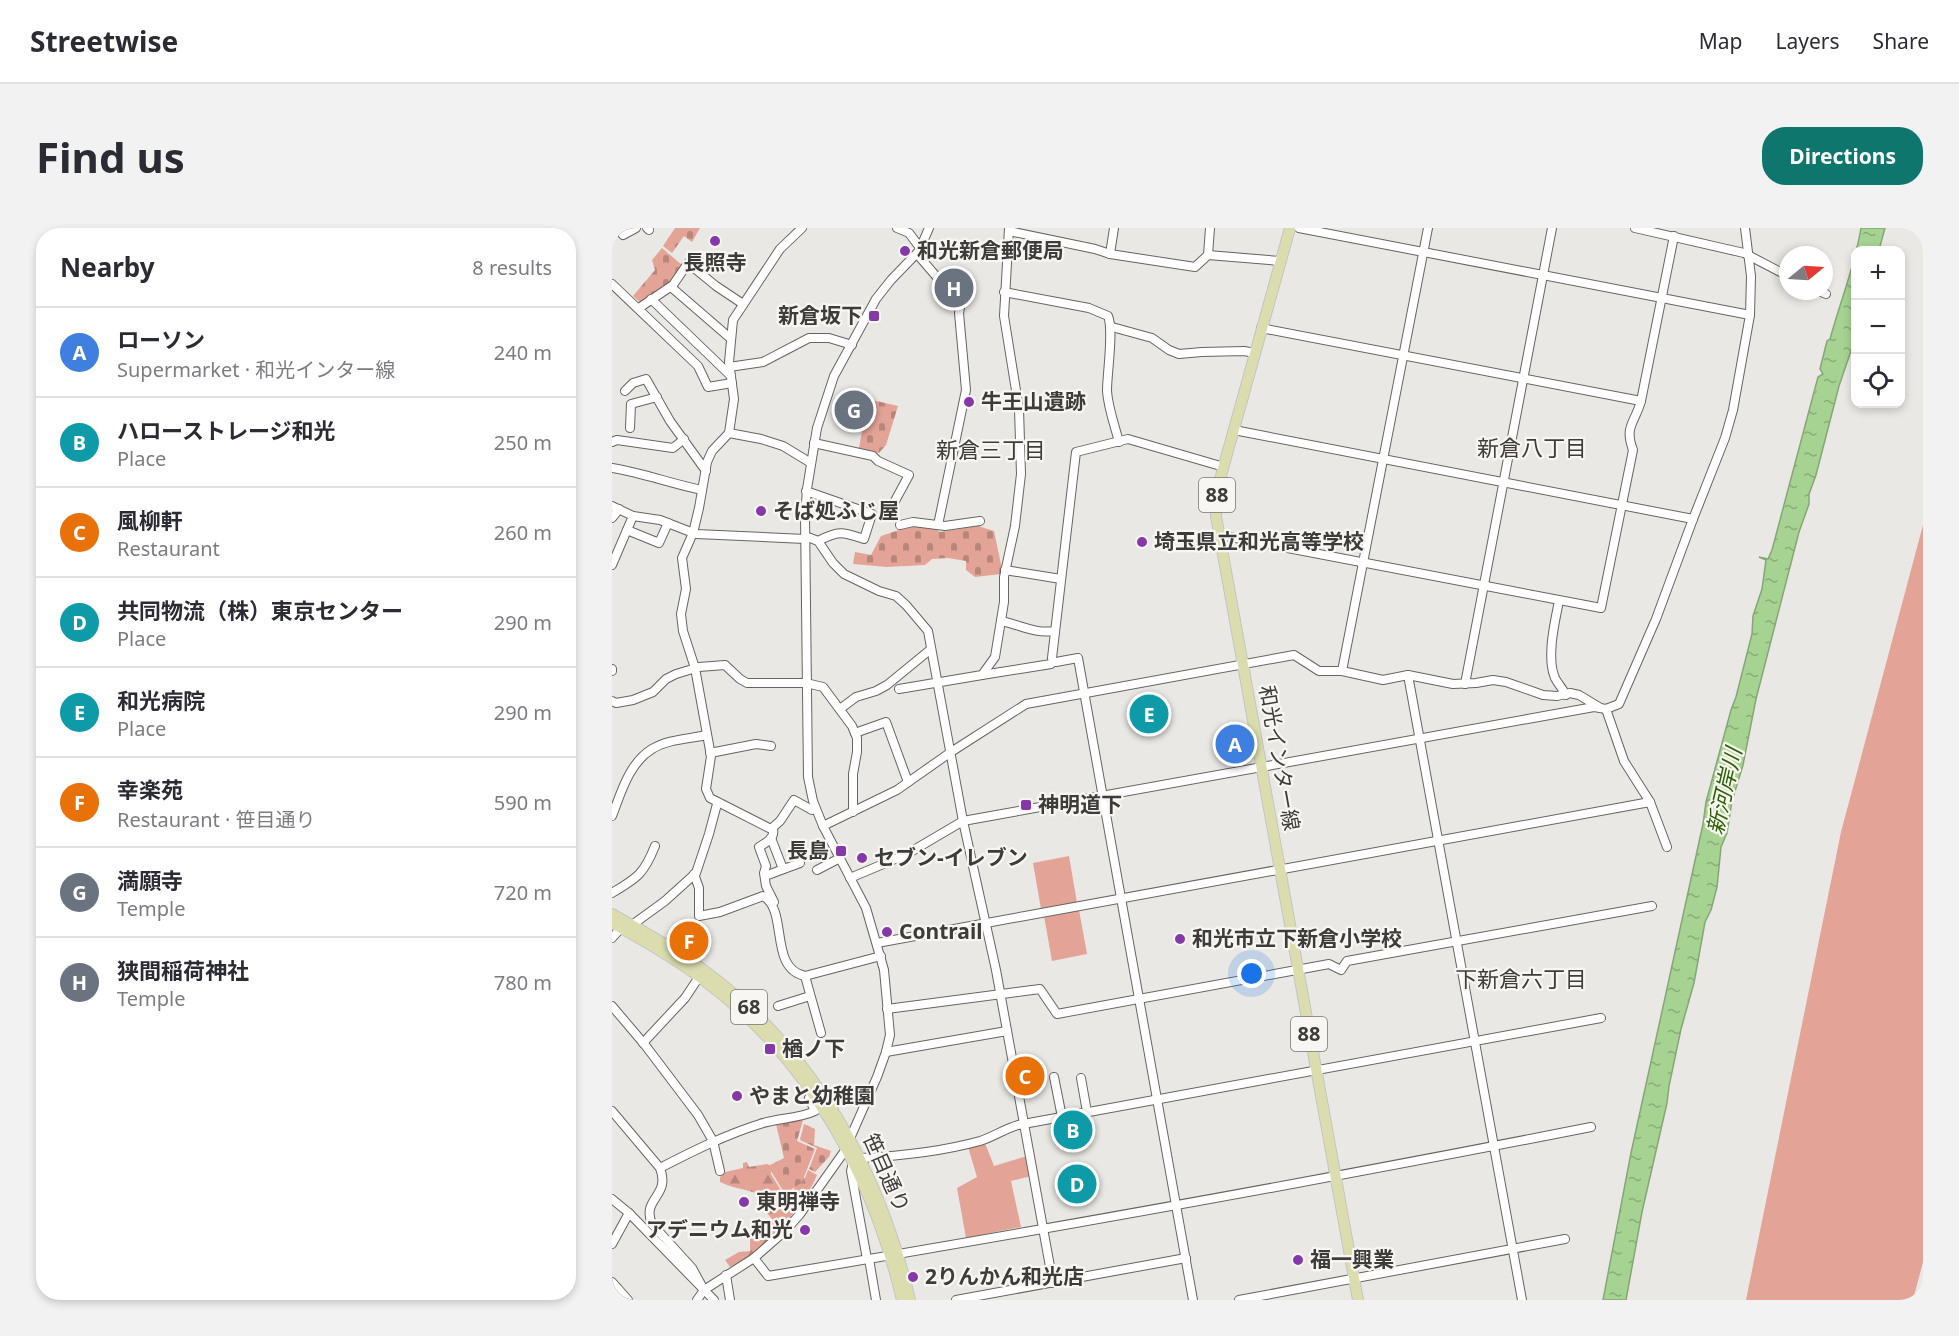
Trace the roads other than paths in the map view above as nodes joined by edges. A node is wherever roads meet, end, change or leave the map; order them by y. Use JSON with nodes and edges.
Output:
{"nodes":[{"id":1,"x":617,"y":228,"type":"edge"},
{"id":2,"x":636,"y":228,"type":"edge"},
{"id":3,"x":802,"y":228,"type":"edge"},
{"id":4,"x":897,"y":228,"type":"edge"},
{"id":5,"x":929,"y":228,"type":"edge"},
{"id":6,"x":1114,"y":228,"type":"edge"},
{"id":7,"x":1210,"y":228,"type":"edge"},
{"id":8,"x":1290,"y":228,"type":"edge"},
{"id":9,"x":1299,"y":228,"type":"edge"},
{"id":10,"x":1428,"y":228,"type":"edge"},
{"id":11,"x":1552,"y":228,"type":"edge"},
{"id":12,"x":1635,"y":228,"type":"edge"},
{"id":13,"x":1745,"y":228,"type":"edge"},
{"id":14,"x":1009,"y":230,"type":"edge"},
{"id":15,"x":1674,"y":236,"type":"junction"},
{"id":16,"x":919,"y":251,"type":"junction"},
{"id":17,"x":1424,"y":253,"type":"junction"},
{"id":18,"x":1110,"y":254,"type":"junction"},
{"id":19,"x":1208,"y":255,"type":"junction"},
{"id":20,"x":1750,"y":255,"type":"junction"},
{"id":21,"x":1280,"y":261,"type":"junction"},
{"id":22,"x":1779,"y":271,"type":"edge"},
{"id":23,"x":1543,"y":276,"type":"junction"},
{"id":24,"x":671,"y":287,"type":"junction"},
{"id":25,"x":614,"y":289,"type":"edge"},
{"id":26,"x":1004,"y":292,"type":"junction"},
{"id":27,"x":651,"y":298,"type":"junction"},
{"id":28,"x":1661,"y":299,"type":"junction"},
{"id":29,"x":743,"y":304,"type":"junction"},
{"id":30,"x":639,"y":308,"type":"junction"},
{"id":31,"x":1750,"y":315,"type":"junction"},
{"id":32,"x":1112,"y":327,"type":"junction"},
{"id":33,"x":1262,"y":328,"type":"junction"},
{"id":34,"x":730,"y":338,"type":"junction"},
{"id":35,"x":852,"y":345,"type":"junction"},
{"id":36,"x":1255,"y":353,"type":"junction"},
{"id":37,"x":1404,"y":356,"type":"junction"},
{"id":38,"x":731,"y":376,"type":"junction"},
{"id":39,"x":1523,"y":379,"type":"junction"},
{"id":40,"x":625,"y":391,"type":"dead end"},
{"id":41,"x":657,"y":397,"type":"junction"},
{"id":42,"x":1641,"y":401,"type":"junction"},
{"id":43,"x":630,"y":428,"type":"dead end"},
{"id":44,"x":1234,"y":430,"type":"junction"},
{"id":45,"x":729,"y":433,"type":"junction"},
{"id":46,"x":684,"y":439,"type":"junction"},
{"id":47,"x":612,"y":442,"type":"edge"},
{"id":48,"x":1119,"y":442,"type":"junction"},
{"id":49,"x":814,"y":443,"type":"junction"},
{"id":50,"x":1383,"y":459,"type":"junction"},
{"id":51,"x":811,"y":463,"type":"junction"},
{"id":52,"x":1224,"y":466,"type":"junction"},
{"id":53,"x":612,"y":468,"type":"edge"},
{"id":54,"x":706,"y":471,"type":"junction"},
{"id":55,"x":1502,"y":482,"type":"junction"},
{"id":56,"x":702,"y":490,"type":"junction"},
{"id":57,"x":806,"y":491,"type":"junction"},
{"id":58,"x":1622,"y":505,"type":"junction"},
{"id":59,"x":616,"y":508,"type":"edge"},
{"id":60,"x":889,"y":512,"type":"dead end"},
{"id":61,"x":633,"y":516,"type":"junction"},
{"id":62,"x":612,"y":518,"type":"edge"},
{"id":63,"x":1693,"y":519,"type":"junction"},
{"id":64,"x":980,"y":520,"type":"dead end"},
{"id":65,"x":668,"y":523,"type":"junction"},
{"id":66,"x":900,"y":525,"type":"dead end"},
{"id":67,"x":938,"y":525,"type":"junction"},
{"id":68,"x":627,"y":530,"type":"junction"},
{"id":69,"x":693,"y":533,"type":"junction"},
{"id":70,"x":1219,"y":537,"type":"junction"},
{"id":71,"x":805,"y":538,"type":"junction"},
{"id":72,"x":818,"y":541,"type":"junction"},
{"id":73,"x":613,"y":560,"type":"edge"},
{"id":74,"x":1363,"y":562,"type":"junction"},
{"id":75,"x":1005,"y":570,"type":"junction"},
{"id":76,"x":1061,"y":579,"type":"junction"},
{"id":77,"x":1482,"y":586,"type":"junction"},
{"id":78,"x":1559,"y":601,"type":"junction"},
{"id":79,"x":1001,"y":621,"type":"junction"},
{"id":80,"x":1055,"y":631,"type":"junction"},
{"id":81,"x":931,"y":649,"type":"junction"},
{"id":82,"x":1053,"y":662,"type":"junction"},
{"id":83,"x":1242,"y":665,"type":"junction"},
{"id":84,"x":695,"y":668,"type":"junction"},
{"id":85,"x":1342,"y":671,"type":"junction"},
{"id":86,"x":982,"y":675,"type":"junction"},
{"id":87,"x":1408,"y":675,"type":"junction"},
{"id":88,"x":806,"y":683,"type":"junction"},
{"id":89,"x":938,"y":683,"type":"junction"},
{"id":90,"x":1464,"y":684,"type":"junction"},
{"id":91,"x":898,"y":689,"type":"dead end"},
{"id":92,"x":1084,"y":694,"type":"junction"},
{"id":93,"x":1566,"y":695,"type":"junction"},
{"id":94,"x":612,"y":701,"type":"edge"},
{"id":95,"x":1602,"y":708,"type":"junction"},
{"id":96,"x":840,"y":709,"type":"junction"},
{"id":97,"x":855,"y":733,"type":"junction"},
{"id":98,"x":707,"y":735,"type":"junction"},
{"id":99,"x":1419,"y":739,"type":"junction"},
{"id":100,"x":771,"y":746,"type":"dead end"},
{"id":101,"x":951,"y":752,"type":"junction"},
{"id":102,"x":710,"y":753,"type":"junction"},
{"id":103,"x":1261,"y":767,"type":"junction"},
{"id":104,"x":908,"y":782,"type":"junction"},
{"id":105,"x":1102,"y":796,"type":"junction"},
{"id":106,"x":1650,"y":802,"type":"junction"},
{"id":107,"x":717,"y":804,"type":"junction"},
{"id":108,"x":815,"y":809,"type":"junction"},
{"id":109,"x":853,"y":812,"type":"junction"},
{"id":110,"x":612,"y":816,"type":"edge"},
{"id":111,"x":963,"y":821,"type":"junction"},
{"id":112,"x":823,"y":826,"type":"junction"},
{"id":113,"x":772,"y":833,"type":"junction"},
{"id":114,"x":1437,"y":840,"type":"junction"},
{"id":115,"x":655,"y":846,"type":"dead end"},
{"id":116,"x":1667,"y":847,"type":"dead end"},
{"id":117,"x":840,"y":858,"type":"junction"},
{"id":118,"x":800,"y":863,"type":"dead end"},
{"id":119,"x":783,"y":869,"type":"junction"},
{"id":120,"x":1280,"y":869,"type":"junction"},
{"id":121,"x":817,"y":870,"type":"dead end"},
{"id":122,"x":694,"y":874,"type":"junction"},
{"id":123,"x":765,"y":876,"type":"junction"},
{"id":124,"x":850,"y":878,"type":"junction"},
{"id":125,"x":612,"y":893,"type":"edge"},
{"id":126,"x":1121,"y":899,"type":"junction"},
{"id":127,"x":1652,"y":906,"type":"dead end"},
{"id":128,"x":612,"y":914,"type":"edge"},
{"id":129,"x":986,"y":923,"type":"junction"},
{"id":130,"x":622,"y":925,"type":"edge"},
{"id":131,"x":779,"y":932,"type":"junction"},
{"id":132,"x":612,"y":938,"type":"edge"},
{"id":133,"x":1457,"y":941,"type":"junction"},
{"id":134,"x":877,"y":943,"type":"junction"},
{"id":135,"x":880,"y":956,"type":"junction"},
{"id":136,"x":1298,"y":969,"type":"junction"},
{"id":137,"x":805,"y":976,"type":"junction"},
{"id":138,"x":699,"y":977,"type":"junction"},
{"id":139,"x":1000,"y":995,"type":"junction"},
{"id":140,"x":810,"y":996,"type":"junction"},
{"id":141,"x":1139,"y":998,"type":"junction"},
{"id":142,"x":612,"y":1006,"type":"edge"},
{"id":143,"x":778,"y":1006,"type":"dead end"},
{"id":144,"x":887,"y":1009,"type":"junction"},
{"id":145,"x":1601,"y":1018,"type":"dead end"},
{"id":146,"x":1007,"y":1031,"type":"junction"},
{"id":147,"x":821,"y":1033,"type":"dead end"},
{"id":148,"x":1475,"y":1042,"type":"junction"},
{"id":149,"x":643,"y":1043,"type":"junction"},
{"id":150,"x":886,"y":1052,"type":"junction"},
{"id":151,"x":1316,"y":1071,"type":"junction"},
{"id":152,"x":1054,"y":1077,"type":"dead end"},
{"id":153,"x":1081,"y":1078,"type":"dead end"},
{"id":154,"x":814,"y":1095,"type":"junction"},
{"id":155,"x":1157,"y":1100,"type":"junction"},
{"id":156,"x":612,"y":1112,"type":"edge"},
{"id":157,"x":1087,"y":1112,"type":"junction"},
{"id":158,"x":1062,"y":1117,"type":"junction"},
{"id":159,"x":1024,"y":1124,"type":"junction"},
{"id":160,"x":1591,"y":1127,"type":"dead end"},
{"id":161,"x":713,"y":1141,"type":"junction"},
{"id":162,"x":848,"y":1142,"type":"junction"},
{"id":163,"x":1494,"y":1146,"type":"junction"},
{"id":164,"x":857,"y":1159,"type":"junction"},
{"id":165,"x":660,"y":1168,"type":"junction"},
{"id":166,"x":720,"y":1170,"type":"dead end"},
{"id":167,"x":1335,"y":1176,"type":"junction"},
{"id":168,"x":612,"y":1199,"type":"edge"},
{"id":169,"x":1176,"y":1205,"type":"junction"},
{"id":170,"x":628,"y":1213,"type":"junction"},
{"id":171,"x":1043,"y":1229,"type":"junction"},
{"id":172,"x":1565,"y":1239,"type":"dead end"},
{"id":173,"x":612,"y":1244,"type":"edge"},
{"id":174,"x":1513,"y":1249,"type":"junction"},
{"id":175,"x":894,"y":1255,"type":"junction"},
{"id":176,"x":754,"y":1258,"type":"junction"},
{"id":177,"x":1186,"y":1258,"type":"junction"},
{"id":178,"x":868,"y":1259,"type":"junction"},
{"id":179,"x":726,"y":1275,"type":"junction"},
{"id":180,"x":1354,"y":1277,"type":"junction"},
{"id":181,"x":612,"y":1282,"type":"edge"},
{"id":182,"x":1053,"y":1283,"type":"junction"},
{"id":183,"x":704,"y":1290,"type":"junction"},
{"id":184,"x":628,"y":1300,"type":"edge"},
{"id":185,"x":696,"y":1300,"type":"edge"},
{"id":186,"x":714,"y":1300,"type":"edge"},
{"id":187,"x":730,"y":1300,"type":"edge"},
{"id":188,"x":876,"y":1300,"type":"edge"},
{"id":189,"x":902,"y":1300,"type":"edge"},
{"id":190,"x":910,"y":1300,"type":"edge"},
{"id":191,"x":956,"y":1300,"type":"edge"},
{"id":192,"x":1193,"y":1300,"type":"edge"},
{"id":193,"x":1239,"y":1300,"type":"edge"},
{"id":194,"x":1358,"y":1300,"type":"edge"},
{"id":195,"x":1522,"y":1300,"type":"edge"}],
"edges":[{"from":1,"to":2,"type":"street"},
{"from":3,"to":29,"type":"street"},
{"from":4,"to":16,"type":"street"},
{"from":5,"to":16,"type":"street"},
{"from":6,"to":18,"type":"street"},
{"from":7,"to":19,"type":"street"},
{"from":8,"to":21,"type":"main road","name":"和光インター線","number":"88"},
{"from":9,"to":17,"type":"street"},
{"from":10,"to":17,"type":"street"},
{"from":11,"to":23,"type":"street"},
{"from":12,"to":15,"type":"street"},
{"from":13,"to":20,"type":"street"},
{"from":14,"to":18,"type":"street"},
{"from":14,"to":26,"type":"street"},
{"from":15,"to":20,"type":"street"},
{"from":15,"to":28,"type":"street"},
{"from":16,"to":35,"type":"street"},
{"from":16,"to":67,"type":"street"},
{"from":17,"to":23,"type":"street"},
{"from":17,"to":37,"type":"street"},
{"from":18,"to":19,"type":"street"},
{"from":19,"to":21,"type":"street"},
{"from":20,"to":22,"type":"street"},
{"from":20,"to":31,"type":"street"},
{"from":21,"to":33,"type":"main road","name":"和光インター線","number":"88"},
{"from":23,"to":28,"type":"street"},
{"from":23,"to":39,"type":"street"},
{"from":24,"to":27,"type":"street"},
{"from":24,"to":29,"type":"street"},
{"from":24,"to":34,"type":"street"},
{"from":25,"to":30,"type":"street"},
{"from":26,"to":32,"type":"street"},
{"from":26,"to":75,"type":"street"},
{"from":27,"to":30,"type":"street"},
{"from":27,"to":38,"type":"street"},
{"from":28,"to":31,"type":"street"},
{"from":28,"to":42,"type":"street"},
{"from":29,"to":34,"type":"street"},
{"from":30,"to":38,"type":"street"},
{"from":31,"to":63,"type":"street"},
{"from":32,"to":36,"type":"street"},
{"from":32,"to":48,"type":"street"},
{"from":33,"to":36,"type":"main road","name":"和光インター線","number":"88"},
{"from":33,"to":37,"type":"street"},
{"from":34,"to":38,"type":"street"},
{"from":35,"to":38,"type":"street"},
{"from":35,"to":49,"type":"street"},
{"from":36,"to":44,"type":"main road","name":"和光インター線","number":"88"},
{"from":37,"to":39,"type":"street"},
{"from":37,"to":50,"type":"street"},
{"from":38,"to":45,"type":"street"},
{"from":39,"to":42,"type":"street"},
{"from":39,"to":55,"type":"street"},
{"from":40,"to":41,"type":"street"},
{"from":41,"to":43,"type":"street"},
{"from":41,"to":46,"type":"street"},
{"from":42,"to":58,"type":"street"},
{"from":44,"to":50,"type":"street"},
{"from":44,"to":52,"type":"main road","name":"和光インター線","number":"88"},
{"from":45,"to":51,"type":"street"},
{"from":45,"to":54,"type":"street"},
{"from":46,"to":47,"type":"street"},
{"from":46,"to":54,"type":"street"},
{"from":48,"to":52,"type":"street"},
{"from":48,"to":76,"type":"street"},
{"from":49,"to":51,"type":"street"},
{"from":49,"to":60,"type":"street"},
{"from":50,"to":55,"type":"street"},
{"from":50,"to":74,"type":"street"},
{"from":51,"to":57,"type":"street"},
{"from":52,"to":70,"type":"main road","name":"和光インター線","number":"88"},
{"from":53,"to":56,"type":"street"},
{"from":54,"to":56,"type":"street"},
{"from":55,"to":58,"type":"street"},
{"from":55,"to":77,"type":"street"},
{"from":56,"to":69,"type":"street"},
{"from":57,"to":71,"type":"street"},
{"from":57,"to":72,"type":"street"},
{"from":58,"to":63,"type":"street"},
{"from":58,"to":78,"type":"street"},
{"from":59,"to":61,"type":"street"},
{"from":59,"to":62,"type":"street"},
{"from":61,"to":65,"type":"street"},
{"from":61,"to":68,"type":"street"},
{"from":63,"to":95,"type":"street"},
{"from":64,"to":67,"type":"street"},
{"from":65,"to":68,"type":"street"},
{"from":65,"to":69,"type":"street"},
{"from":66,"to":67,"type":"street"},
{"from":68,"to":73,"type":"street"},
{"from":69,"to":71,"type":"street"},
{"from":69,"to":84,"type":"street"},
{"from":70,"to":74,"type":"street"},
{"from":70,"to":83,"type":"main road","name":"和光インター線","number":"88"},
{"from":71,"to":72,"type":"street"},
{"from":71,"to":88,"type":"street"},
{"from":72,"to":81,"type":"street"},
{"from":74,"to":77,"type":"street"},
{"from":74,"to":85,"type":"street"},
{"from":75,"to":76,"type":"street"},
{"from":75,"to":79,"type":"street"},
{"from":76,"to":80,"type":"street"},
{"from":77,"to":78,"type":"street"},
{"from":77,"to":90,"type":"street"},
{"from":78,"to":93,"type":"street"},
{"from":79,"to":80,"type":"street"},
{"from":79,"to":86,"type":"street"},
{"from":80,"to":82,"type":"street"},
{"from":81,"to":89,"type":"street"},
{"from":81,"to":96,"type":"street"},
{"from":82,"to":86,"type":"street"},
{"from":82,"to":92,"type":"street"},
{"from":83,"to":85,"type":"street"},
{"from":83,"to":92,"type":"street"},
{"from":83,"to":103,"type":"main road","name":"和光インター線","number":"88"},
{"from":84,"to":88,"type":"street"},
{"from":84,"to":94,"type":"street"},
{"from":84,"to":98,"type":"street"},
{"from":85,"to":87,"type":"street"},
{"from":86,"to":89,"type":"street"},
{"from":87,"to":90,"type":"street"},
{"from":87,"to":99,"type":"street"},
{"from":88,"to":96,"type":"street"},
{"from":88,"to":108,"type":"street"},
{"from":89,"to":91,"type":"street"},
{"from":89,"to":101,"type":"street"},
{"from":90,"to":93,"type":"street"},
{"from":92,"to":101,"type":"street"},
{"from":92,"to":105,"type":"street"},
{"from":93,"to":95,"type":"street"},
{"from":95,"to":99,"type":"street"},
{"from":95,"to":106,"type":"street"},
{"from":96,"to":97,"type":"street"},
{"from":97,"to":104,"type":"street"},
{"from":97,"to":109,"type":"street"},
{"from":98,"to":102,"type":"street"},
{"from":98,"to":110,"type":"street"},
{"from":99,"to":103,"type":"street"},
{"from":99,"to":114,"type":"street"},
{"from":100,"to":102,"type":"street"},
{"from":101,"to":104,"type":"street"},
{"from":101,"to":111,"type":"street"},
{"from":102,"to":107,"type":"street"},
{"from":103,"to":105,"type":"street"},
{"from":103,"to":120,"type":"main road","name":"和光インター線","number":"88"},
{"from":104,"to":109,"type":"street"},
{"from":105,"to":111,"type":"street"},
{"from":105,"to":126,"type":"street"},
{"from":106,"to":114,"type":"street"},
{"from":106,"to":116,"type":"street"},
{"from":107,"to":113,"type":"street"},
{"from":107,"to":122,"type":"street"},
{"from":108,"to":112,"type":"street"},
{"from":108,"to":113,"type":"street"},
{"from":109,"to":112,"type":"street"},
{"from":111,"to":124,"type":"street"},
{"from":111,"to":129,"type":"street"},
{"from":112,"to":117,"type":"street"},
{"from":113,"to":119,"type":"street"},
{"from":113,"to":123,"type":"street"},
{"from":114,"to":120,"type":"street"},
{"from":114,"to":133,"type":"street"},
{"from":115,"to":125,"type":"street"},
{"from":117,"to":121,"type":"street"},
{"from":117,"to":124,"type":"street"},
{"from":118,"to":119,"type":"street"},
{"from":119,"to":123,"type":"street"},
{"from":120,"to":126,"type":"street"},
{"from":120,"to":136,"type":"main road","name":"和光インター線","number":"88"},
{"from":122,"to":130,"type":"street"},
{"from":122,"to":131,"type":"street"},
{"from":123,"to":131,"type":"street"},
{"from":124,"to":134,"type":"street"},
{"from":126,"to":129,"type":"street"},
{"from":126,"to":141,"type":"street"},
{"from":127,"to":133,"type":"street"},
{"from":128,"to":130,"type":"main road","name":"笹目通り","number":"68"},
{"from":129,"to":134,"type":"street"},
{"from":129,"to":139,"type":"street"},
{"from":130,"to":132,"type":"street"},
{"from":130,"to":138,"type":"main road","name":"笹目通り","number":"68"},
{"from":130,"to":162,"type":"main road","name":"笹目通り","number":"68"},
{"from":131,"to":137,"type":"street"},
{"from":133,"to":136,"type":"street"},
{"from":133,"to":148,"type":"street"},
{"from":134,"to":135,"type":"street"},
{"from":135,"to":137,"type":"street"},
{"from":135,"to":144,"type":"street"},
{"from":136,"to":141,"type":"street"},
{"from":136,"to":151,"type":"main road","name":"和光インター線","number":"88"},
{"from":137,"to":140,"type":"street"},
{"from":138,"to":149,"type":"street"},
{"from":138,"to":154,"type":"main road","name":"笹目通り","number":"68"},
{"from":139,"to":141,"type":"street"},
{"from":139,"to":144,"type":"street"},
{"from":139,"to":146,"type":"street"},
{"from":140,"to":143,"type":"street"},
{"from":140,"to":147,"type":"street"},
{"from":141,"to":155,"type":"street"},
{"from":142,"to":149,"type":"street"},
{"from":144,"to":150,"type":"street"},
{"from":145,"to":148,"type":"street"},
{"from":146,"to":150,"type":"street"},
{"from":146,"to":159,"type":"street"},
{"from":148,"to":151,"type":"street"},
{"from":148,"to":163,"type":"street"},
{"from":149,"to":161,"type":"street"},
{"from":150,"to":162,"type":"street"},
{"from":151,"to":155,"type":"street"},
{"from":151,"to":167,"type":"main road","name":"和光インター線","number":"88"},
{"from":152,"to":158,"type":"street"},
{"from":153,"to":157,"type":"street"},
{"from":154,"to":161,"type":"street"},
{"from":154,"to":162,"type":"main road","name":"笹目通り","number":"68"},
{"from":155,"to":157,"type":"street"},
{"from":155,"to":169,"type":"street"},
{"from":156,"to":165,"type":"street"},
{"from":157,"to":158,"type":"street"},
{"from":158,"to":159,"type":"street"},
{"from":159,"to":164,"type":"street"},
{"from":159,"to":171,"type":"street"},
{"from":160,"to":163,"type":"street"},
{"from":161,"to":165,"type":"street"},
{"from":161,"to":166,"type":"street"},
{"from":162,"to":164,"type":"main road","name":"笹目通り","number":"68"},
{"from":162,"to":176,"type":"street"},
{"from":163,"to":167,"type":"street"},
{"from":163,"to":174,"type":"street"},
{"from":164,"to":175,"type":"main road","name":"笹目通り","number":"68"},
{"from":164,"to":178,"type":"street"},
{"from":165,"to":183,"type":"street"},
{"from":167,"to":169,"type":"street"},
{"from":167,"to":180,"type":"main road","name":"和光インター線","number":"88"},
{"from":168,"to":170,"type":"street"},
{"from":169,"to":171,"type":"street"},
{"from":169,"to":177,"type":"street"},
{"from":170,"to":173,"type":"street"},
{"from":170,"to":183,"type":"street"},
{"from":171,"to":175,"type":"street"},
{"from":171,"to":182,"type":"street"},
{"from":172,"to":174,"type":"street"},
{"from":174,"to":180,"type":"street"},
{"from":174,"to":195,"type":"street"},
{"from":175,"to":178,"type":"street"},
{"from":175,"to":189,"type":"main road","name":"笹目通り","number":"68"},
{"from":175,"to":190,"type":"main road","name":"笹目通り","number":"68"},
{"from":176,"to":178,"type":"street"},
{"from":176,"to":179,"type":"street"},
{"from":177,"to":182,"type":"street"},
{"from":177,"to":192,"type":"street"},
{"from":178,"to":188,"type":"street"},
{"from":179,"to":183,"type":"street"},
{"from":179,"to":187,"type":"street"},
{"from":180,"to":193,"type":"street"},
{"from":180,"to":194,"type":"main road","name":"和光インター線","number":"88"},
{"from":181,"to":184,"type":"street"},
{"from":182,"to":191,"type":"street"},
{"from":183,"to":185,"type":"street"},
{"from":183,"to":186,"type":"street"}]}
